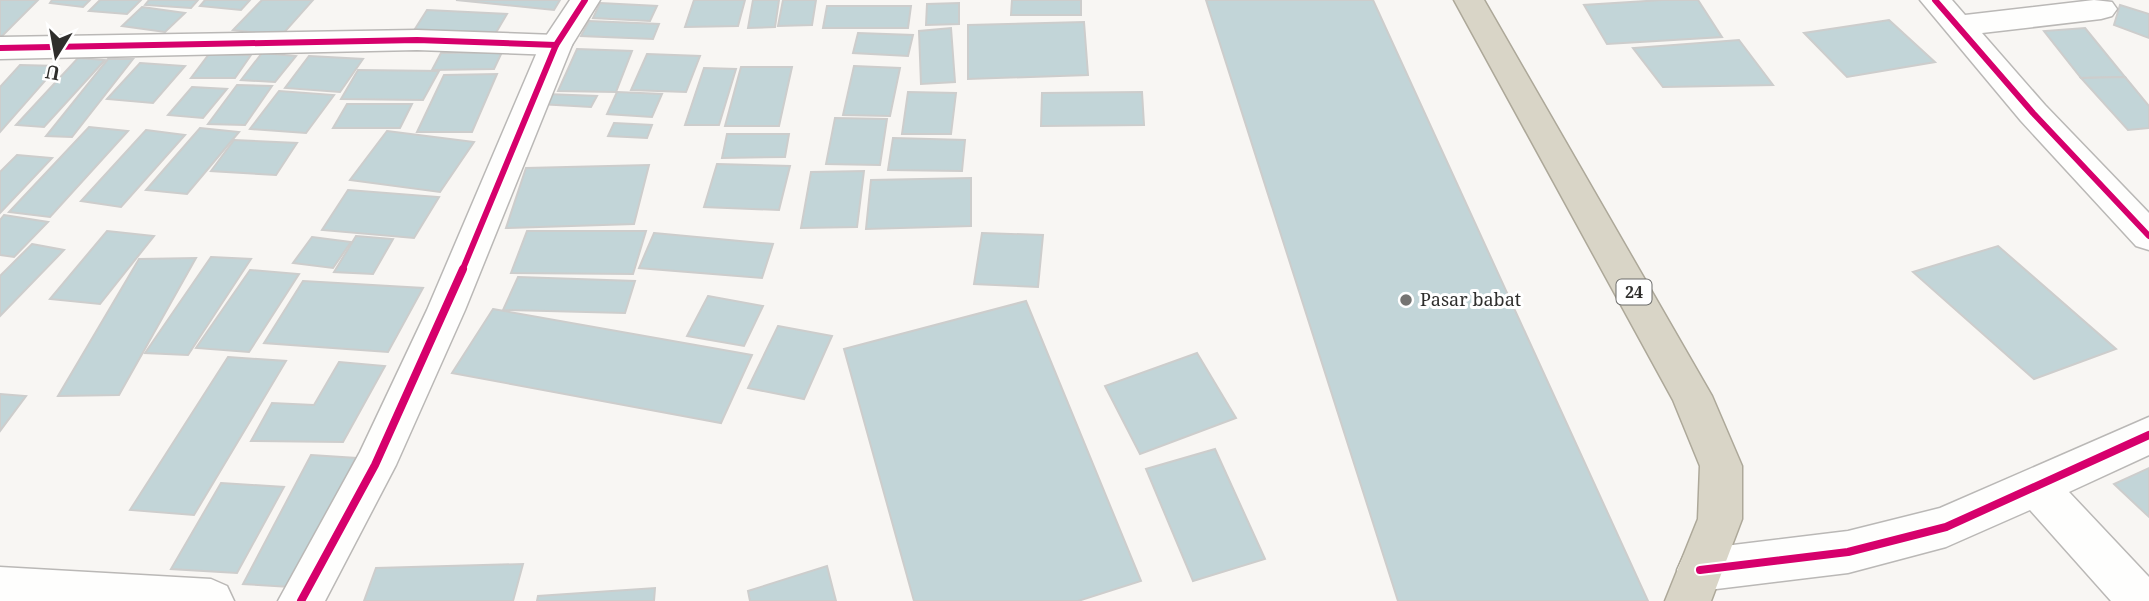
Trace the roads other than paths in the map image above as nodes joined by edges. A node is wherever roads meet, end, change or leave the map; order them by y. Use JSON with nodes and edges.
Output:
{"nodes":[{"id":1,"x":585,"y":0,"type":"edge"},
{"id":2,"x":1468,"y":0,"type":"edge"},
{"id":3,"x":1935,"y":0,"type":"edge"},
{"id":4,"x":2101,"y":9,"type":"dead end"},
{"id":5,"x":1958,"y":26,"type":"junction"},
{"id":6,"x":556,"y":45,"type":"junction"},
{"id":7,"x":0,"y":48,"type":"edge"},
{"id":8,"x":2149,"y":236,"type":"edge"},
{"id":9,"x":2149,"y":435,"type":"edge"},
{"id":10,"x":2035,"y":485,"type":"junction"},
{"id":11,"x":1694,"y":585,"type":"edge"},
{"id":12,"x":0,"y":589,"type":"edge"},
{"id":13,"x":211,"y":601,"type":"edge"},
{"id":14,"x":301,"y":601,"type":"edge"},
{"id":15,"x":2141,"y":601,"type":"edge"}],
"edges":[{"from":1,"to":6,"type":"street"},
{"from":2,"to":11,"type":"highway","number":"24"},
{"from":3,"to":5,"type":"street"},
{"from":4,"to":5,"type":"street"},
{"from":5,"to":8,"type":"street"},
{"from":6,"to":7,"type":"street"},
{"from":6,"to":14,"type":"street"},
{"from":9,"to":10,"type":"street"},
{"from":10,"to":11,"type":"street"},
{"from":10,"to":15,"type":"street"},
{"from":12,"to":13,"type":"street"}]}
